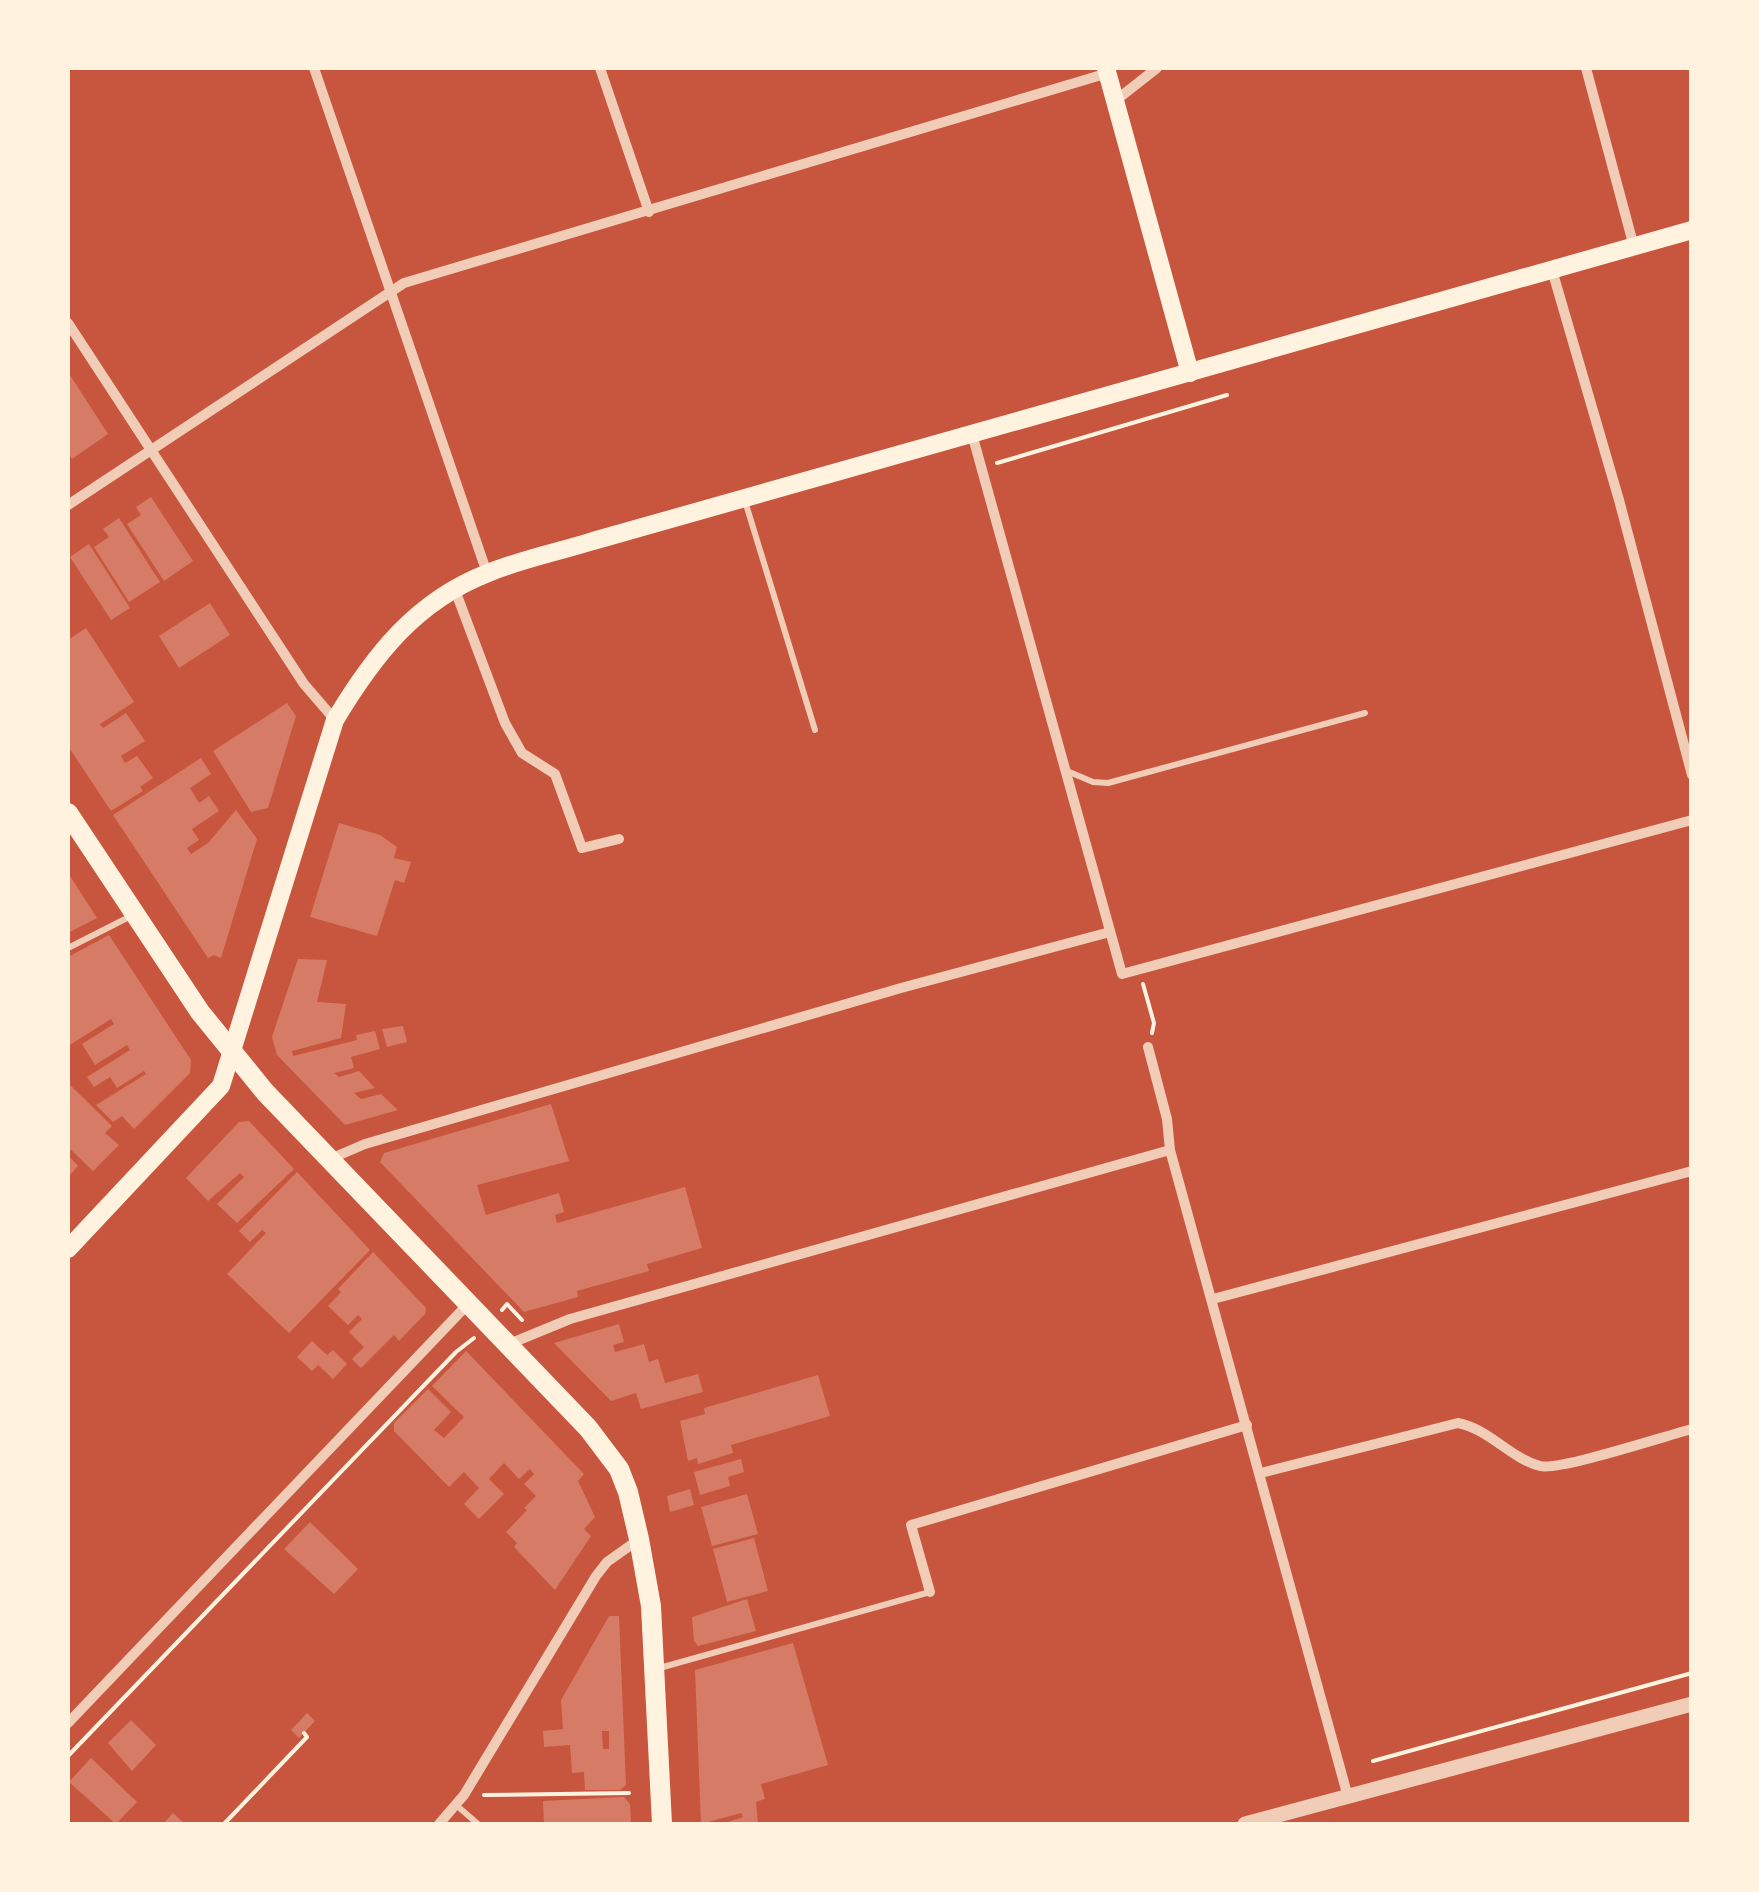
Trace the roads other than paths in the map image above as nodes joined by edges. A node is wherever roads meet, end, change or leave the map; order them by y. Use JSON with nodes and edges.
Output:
{"nodes":[{"id":1,"x":314,"y":68,"type":"edge"},
{"id":2,"x":600,"y":68,"type":"edge"},
{"id":3,"x":1156,"y":68,"type":"edge"},
{"id":4,"x":1586,"y":68,"type":"edge"},
{"id":5,"x":1107,"y":70,"type":"edge"},
{"id":6,"x":1115,"y":101,"type":"junction"},
{"id":7,"x":649,"y":212,"type":"junction"},
{"id":8,"x":1692,"y":230,"type":"edge"},
{"id":9,"x":1634,"y":247,"type":"junction"},
{"id":10,"x":1552,"y":270,"type":"junction"},
{"id":11,"x":391,"y":292,"type":"junction"},
{"id":12,"x":68,"y":323,"type":"edge"},
{"id":13,"x":1190,"y":373,"type":"junction"},
{"id":14,"x":972,"y":434,"type":"junction"},
{"id":15,"x":151,"y":452,"type":"junction"},
{"id":16,"x":745,"y":499,"type":"junction"},
{"id":17,"x":68,"y":505,"type":"edge"},
{"id":18,"x":487,"y":573,"type":"junction"},
{"id":19,"x":455,"y":590,"type":"junction"},
{"id":20,"x":1365,"y":713,"type":"dead end"},
{"id":21,"x":334,"y":720,"type":"junction"},
{"id":22,"x":815,"y":730,"type":"dead end"},
{"id":23,"x":1066,"y":770,"type":"junction"},
{"id":24,"x":1692,"y":775,"type":"edge"},
{"id":25,"x":68,"y":813,"type":"edge"},
{"id":26,"x":1692,"y":820,"type":"edge"},
{"id":27,"x":619,"y":839,"type":"dead end"},
{"id":28,"x":134,"y":914,"type":"junction"},
{"id":29,"x":1110,"y":932,"type":"junction"},
{"id":30,"x":68,"y":948,"type":"edge"},
{"id":31,"x":1148,"y":1047,"type":"road end"},
{"id":32,"x":232,"y":1051,"type":"junction"},
{"id":33,"x":1170,"y":1150,"type":"junction"},
{"id":34,"x":329,"y":1159,"type":"junction"},
{"id":35,"x":1692,"y":1171,"type":"edge"},
{"id":36,"x":68,"y":1249,"type":"edge"},
{"id":37,"x":1213,"y":1298,"type":"junction"},
{"id":38,"x":468,"y":1304,"type":"junction"},
{"id":39,"x":507,"y":1346,"type":"junction"},
{"id":40,"x":1247,"y":1425,"type":"junction"},
{"id":41,"x":1692,"y":1429,"type":"edge"},
{"id":42,"x":1261,"y":1473,"type":"junction"},
{"id":43,"x":639,"y":1539,"type":"junction"},
{"id":44,"x":930,"y":1592,"type":"joint"},
{"id":45,"x":656,"y":1669,"type":"junction"},
{"id":46,"x":1692,"y":1704,"type":"edge"},
{"id":47,"x":68,"y":1723,"type":"edge"},
{"id":48,"x":1348,"y":1796,"type":"junction"},
{"id":49,"x":460,"y":1800,"type":"junction"},
{"id":50,"x":439,"y":1824,"type":"edge"},
{"id":51,"x":478,"y":1824,"type":"edge"},
{"id":52,"x":662,"y":1824,"type":"edge"},
{"id":53,"x":1246,"y":1824,"type":"edge"}],
"edges":[{"from":1,"to":11,"type":"street"},
{"from":2,"to":7,"type":"street"},
{"from":3,"to":6,"type":"street"},
{"from":4,"to":9,"type":"street"},
{"from":5,"to":6,"type":"main road"},
{"from":5,"to":7,"type":"street"},
{"from":6,"to":13,"type":"main road"},
{"from":7,"to":11,"type":"street"},
{"from":8,"to":9,"type":"main road"},
{"from":9,"to":10,"type":"main road"},
{"from":10,"to":13,"type":"main road"},
{"from":10,"to":24,"type":"street"},
{"from":11,"to":15,"type":"street"},
{"from":11,"to":18,"type":"street"},
{"from":12,"to":15,"type":"street"},
{"from":13,"to":14,"type":"main road"},
{"from":14,"to":16,"type":"main road"},
{"from":14,"to":23,"type":"street"},
{"from":15,"to":17,"type":"street"},
{"from":15,"to":21,"type":"street"},
{"from":16,"to":18,"type":"main road"},
{"from":16,"to":22,"type":"lane"},
{"from":18,"to":19,"type":"main road"},
{"from":19,"to":21,"type":"main road"},
{"from":19,"to":27,"type":"street"},
{"from":20,"to":23,"type":"lane"},
{"from":21,"to":32,"type":"main road"},
{"from":23,"to":29,"type":"street"},
{"from":25,"to":28,"type":"highway"},
{"from":26,"to":29,"type":"street"},
{"from":28,"to":30,"type":"lane"},
{"from":28,"to":32,"type":"highway"},
{"from":29,"to":34,"type":"street"},
{"from":31,"to":33,"type":"street"},
{"from":32,"to":34,"type":"highway"},
{"from":32,"to":36,"type":"main road"},
{"from":33,"to":37,"type":"street"},
{"from":33,"to":39,"type":"street"},
{"from":34,"to":38,"type":"highway"},
{"from":35,"to":37,"type":"street"},
{"from":37,"to":40,"type":"street"},
{"from":38,"to":39,"type":"highway"},
{"from":38,"to":47,"type":"street"},
{"from":39,"to":43,"type":"highway"},
{"from":40,"to":42,"type":"street"},
{"from":40,"to":44,"type":"street"},
{"from":41,"to":42,"type":"street"},
{"from":42,"to":48,"type":"street"},
{"from":43,"to":45,"type":"highway"},
{"from":43,"to":49,"type":"street"},
{"from":44,"to":45,"type":"lane"},
{"from":45,"to":52,"type":"highway"},
{"from":46,"to":48,"type":"street"},
{"from":48,"to":53,"type":"street"},
{"from":49,"to":50,"type":"street"},
{"from":49,"to":51,"type":"lane"}]}
